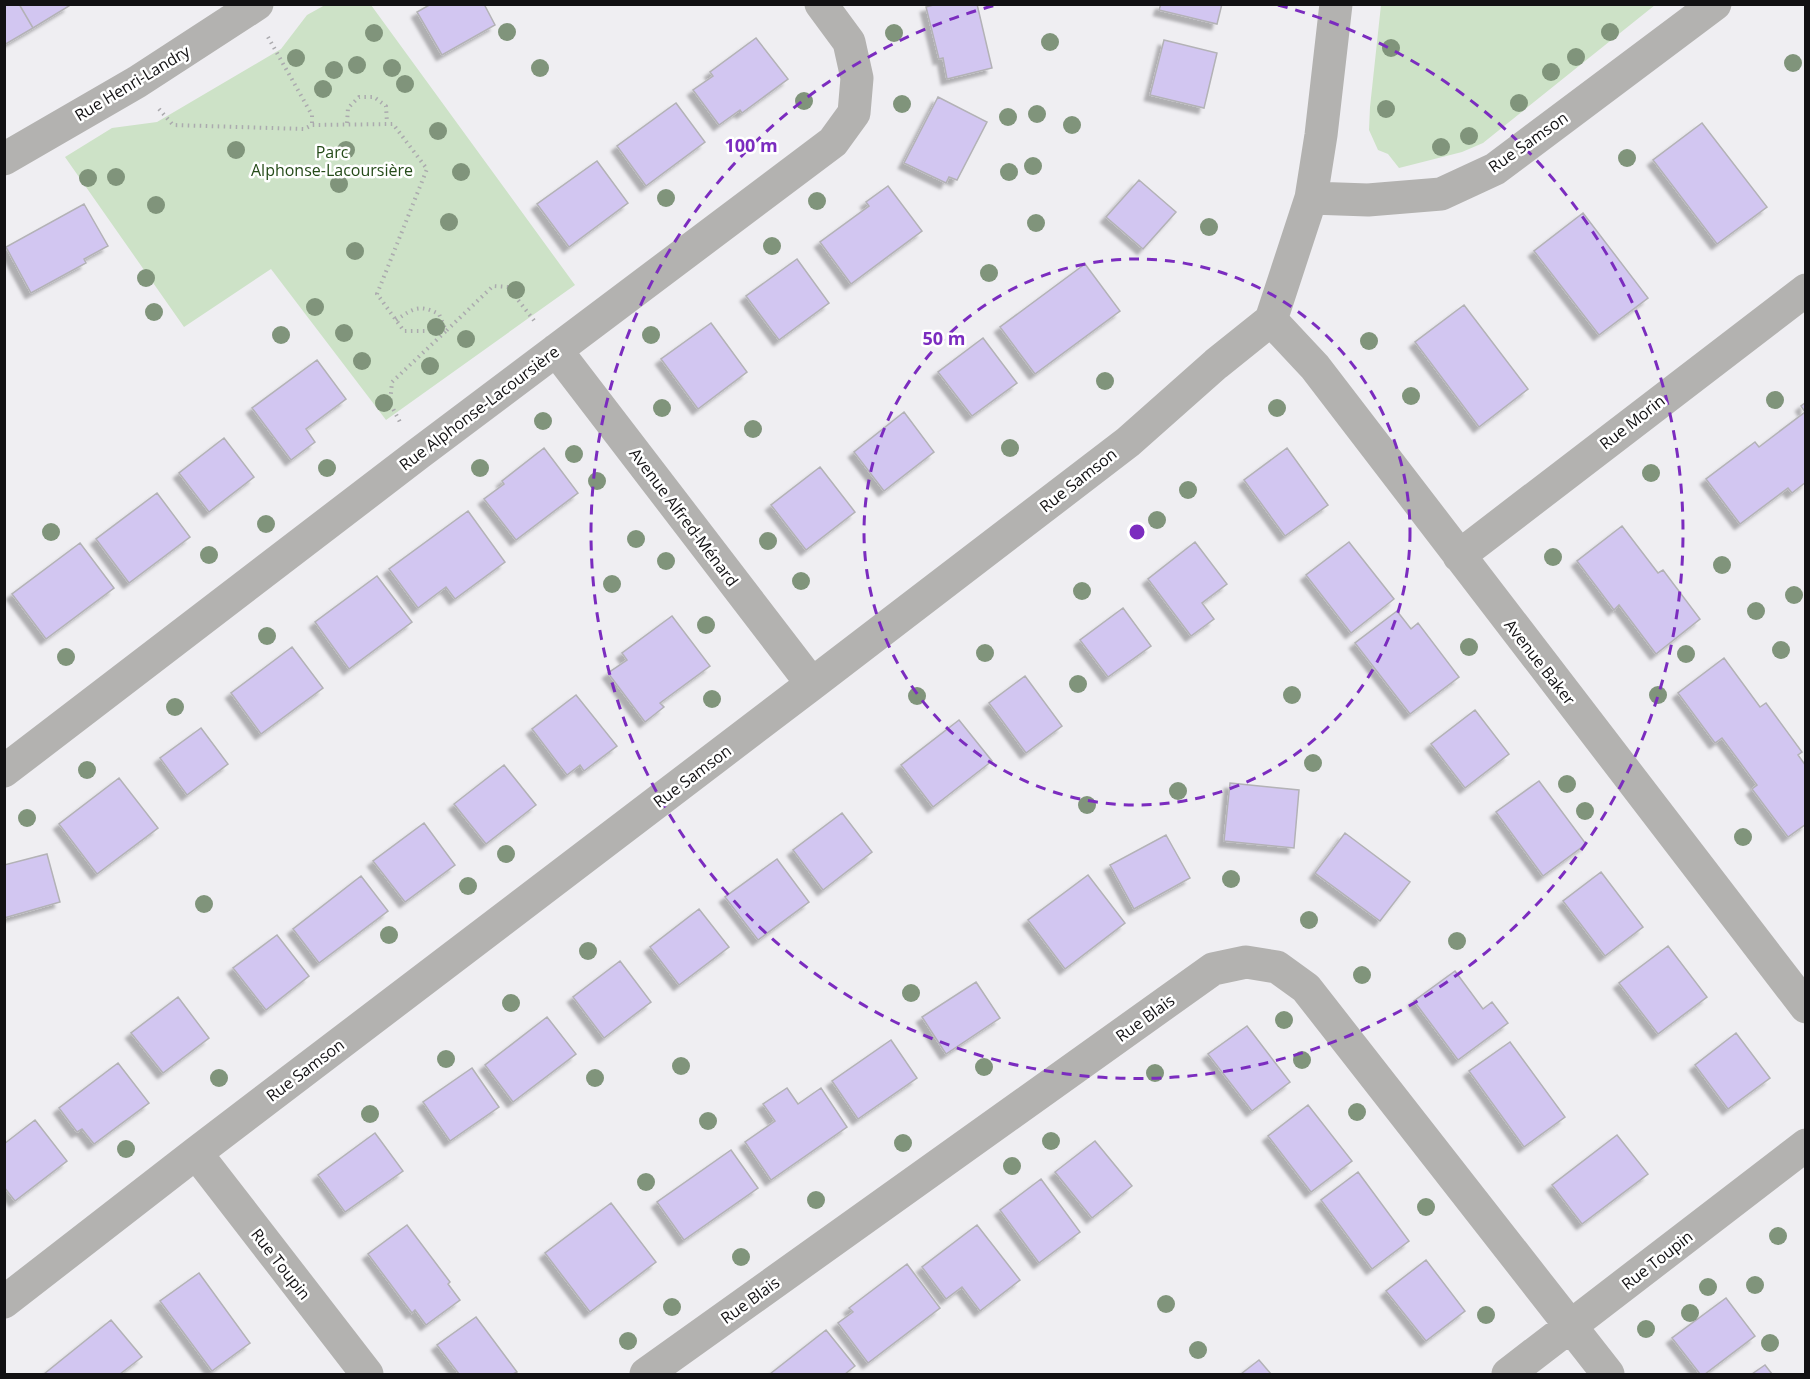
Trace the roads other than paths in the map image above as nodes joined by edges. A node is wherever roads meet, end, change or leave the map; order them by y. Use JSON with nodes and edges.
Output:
{"nodes":[{"id":1,"x":821,"y":4,"type":"edge"},
{"id":2,"x":1336,"y":4,"type":"edge"},
{"id":3,"x":1715,"y":4,"type":"edge"},
{"id":4,"x":252,"y":6,"type":"edge"},
{"id":5,"x":4,"y":159,"type":"edge"},
{"id":6,"x":1311,"y":198,"type":"junction"},
{"id":7,"x":1806,"y":290,"type":"edge"},
{"id":8,"x":1271,"y":320,"type":"junction"},
{"id":9,"x":556,"y":350,"type":"junction"},
{"id":10,"x":1458,"y":556,"type":"junction"},
{"id":11,"x":812,"y":684,"type":"junction"},
{"id":12,"x":4,"y":771,"type":"edge"},
{"id":13,"x":1806,"y":1007,"type":"edge"},
{"id":14,"x":1806,"y":1145,"type":"edge"},
{"id":15,"x":196,"y":1153,"type":"junction"},
{"id":16,"x":4,"y":1302,"type":"edge"},
{"id":17,"x":1572,"y":1326,"type":"junction"},
{"id":18,"x":367,"y":1374,"type":"edge"},
{"id":19,"x":646,"y":1374,"type":"edge"},
{"id":20,"x":1508,"y":1374,"type":"edge"},
{"id":21,"x":1608,"y":1374,"type":"edge"}],
"edges":[{"from":1,"to":9,"type":"street","name":"Rue Alphonse-Lacoursière"},
{"from":2,"to":6,"type":"street"},
{"from":3,"to":6,"type":"street","name":"Rue Samson"},
{"from":4,"to":5,"type":"street","name":"Rue Henri-Landry"},
{"from":6,"to":8,"type":"street"},
{"from":7,"to":10,"type":"street","name":"Rue Morin"},
{"from":8,"to":10,"type":"street","name":"Avenue Baker"},
{"from":8,"to":11,"type":"street","name":"Rue Samson"},
{"from":9,"to":11,"type":"street","name":"Avenue Alfred-Ménard"},
{"from":9,"to":12,"type":"street","name":"Rue Alphonse-Lacoursière"},
{"from":10,"to":13,"type":"street","name":"Avenue Baker"},
{"from":11,"to":15,"type":"street","name":"Rue Samson"},
{"from":14,"to":17,"type":"street","name":"Rue Toupin"},
{"from":15,"to":16,"type":"street","name":"Rue Samson"},
{"from":15,"to":18,"type":"street","name":"Rue Toupin"},
{"from":17,"to":19,"type":"street","name":"Rue Blais"},
{"from":17,"to":20,"type":"street","name":"Rue Toupin"},
{"from":17,"to":21,"type":"street","name":"Rue Blais"}]}
